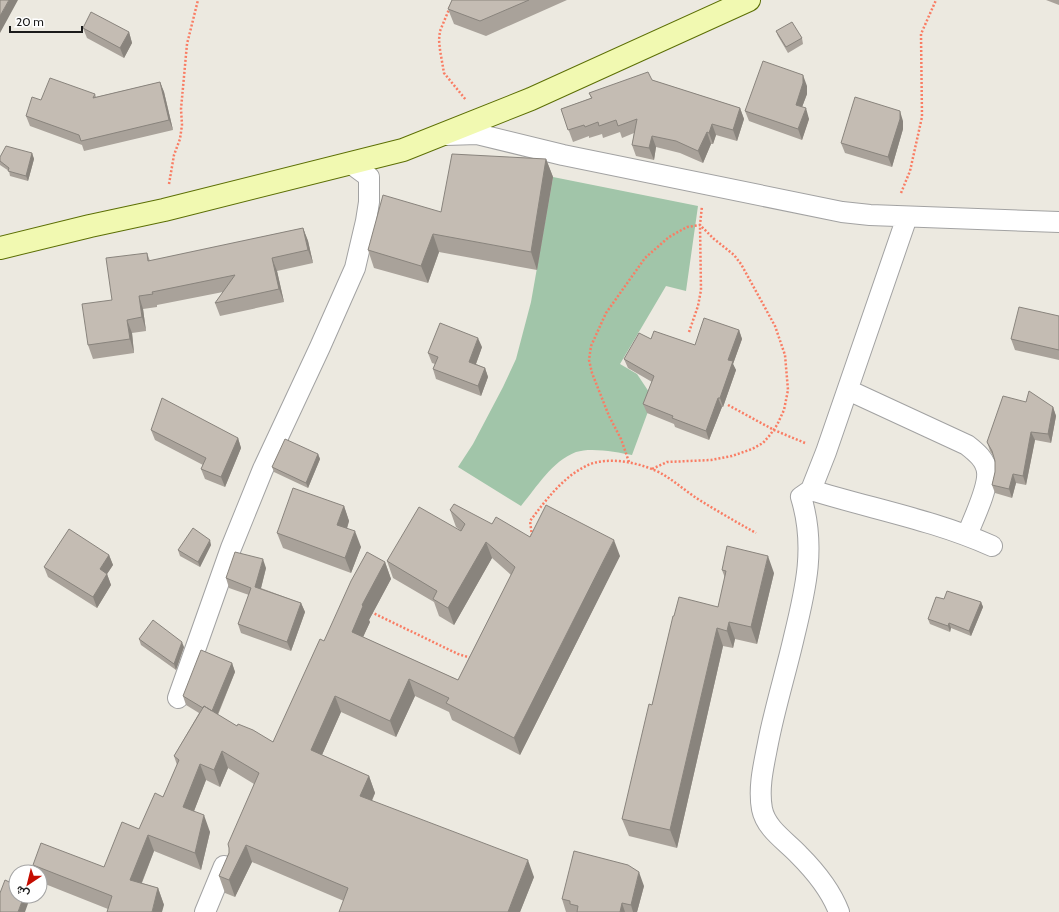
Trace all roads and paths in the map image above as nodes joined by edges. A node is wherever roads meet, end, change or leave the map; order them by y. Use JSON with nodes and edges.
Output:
{"nodes":[{"id":1,"x":198,"y":0,"type":"edge"},
{"id":2,"x":749,"y":0,"type":"edge"},
{"id":3,"x":936,"y":0,"type":"edge"},
{"id":4,"x":450,"y":6,"type":"edge"},
{"id":5,"x":482,"y":119,"type":"junction"},
{"id":6,"x":440,"y":135,"type":"junction"},
{"id":7,"x":350,"y":163,"type":"junction"},
{"id":8,"x":706,"y":183,"type":"junction"},
{"id":9,"x":164,"y":210,"type":"junction"},
{"id":10,"x":900,"y":216,"type":"junction"},
{"id":11,"x":1059,"y":222,"type":"edge"},
{"id":12,"x":700,"y":225,"type":"junction"},
{"id":13,"x":0,"y":248,"type":"edge"},
{"id":14,"x":689,"y":332,"type":"dead end"},
{"id":15,"x":848,"y":390,"type":"junction"},
{"id":16,"x":728,"y":405,"type":"dead end"},
{"id":17,"x":774,"y":430,"type":"junction"},
{"id":18,"x":826,"y":452,"type":"junction"},
{"id":19,"x":629,"y":462,"type":"junction"},
{"id":20,"x":652,"y":470,"type":"junction"},
{"id":21,"x":811,"y":490,"type":"junction"},
{"id":22,"x":756,"y":533,"type":"dead end"},
{"id":23,"x":967,"y":535,"type":"junction"},
{"id":24,"x":533,"y":544,"type":"edge"},
{"id":25,"x":992,"y":546,"type":"dead end"},
{"id":26,"x":365,"y":609,"type":"edge"},
{"id":27,"x":475,"y":655,"type":"edge"},
{"id":28,"x":178,"y":698,"type":"dead end"},
{"id":29,"x":224,"y":866,"type":"edge"},
{"id":30,"x":205,"y":912,"type":"edge"},
{"id":31,"x":839,"y":912,"type":"edge"}],
"edges":[{"from":1,"to":9,"type":"path"},
{"from":2,"to":5,"type":"main road"},
{"from":3,"to":10,"type":"path"},
{"from":4,"to":5,"type":"path"},
{"from":5,"to":6,"type":"main road"},
{"from":6,"to":7,"type":"main road"},
{"from":6,"to":8,"type":"street"},
{"from":7,"to":9,"type":"main road"},
{"from":7,"to":28,"type":"street"},
{"from":8,"to":10,"type":"street"},
{"from":8,"to":12,"type":"path"},
{"from":9,"to":13,"type":"main road"},
{"from":10,"to":11,"type":"street"},
{"from":10,"to":15,"type":"street"},
{"from":12,"to":14,"type":"path"},
{"from":12,"to":17,"type":"path"},
{"from":12,"to":19,"type":"path"},
{"from":15,"to":18,"type":"street"},
{"from":15,"to":23,"type":"street"},
{"from":16,"to":17,"type":"path"},
{"from":17,"to":18,"type":"path"},
{"from":17,"to":20,"type":"path"},
{"from":18,"to":21,"type":"street"},
{"from":19,"to":20,"type":"path"},
{"from":19,"to":24,"type":"path"},
{"from":20,"to":22,"type":"path"},
{"from":21,"to":23,"type":"street"},
{"from":21,"to":31,"type":"street"},
{"from":23,"to":25,"type":"street"},
{"from":26,"to":27,"type":"path"},
{"from":29,"to":30,"type":"street"}]}
